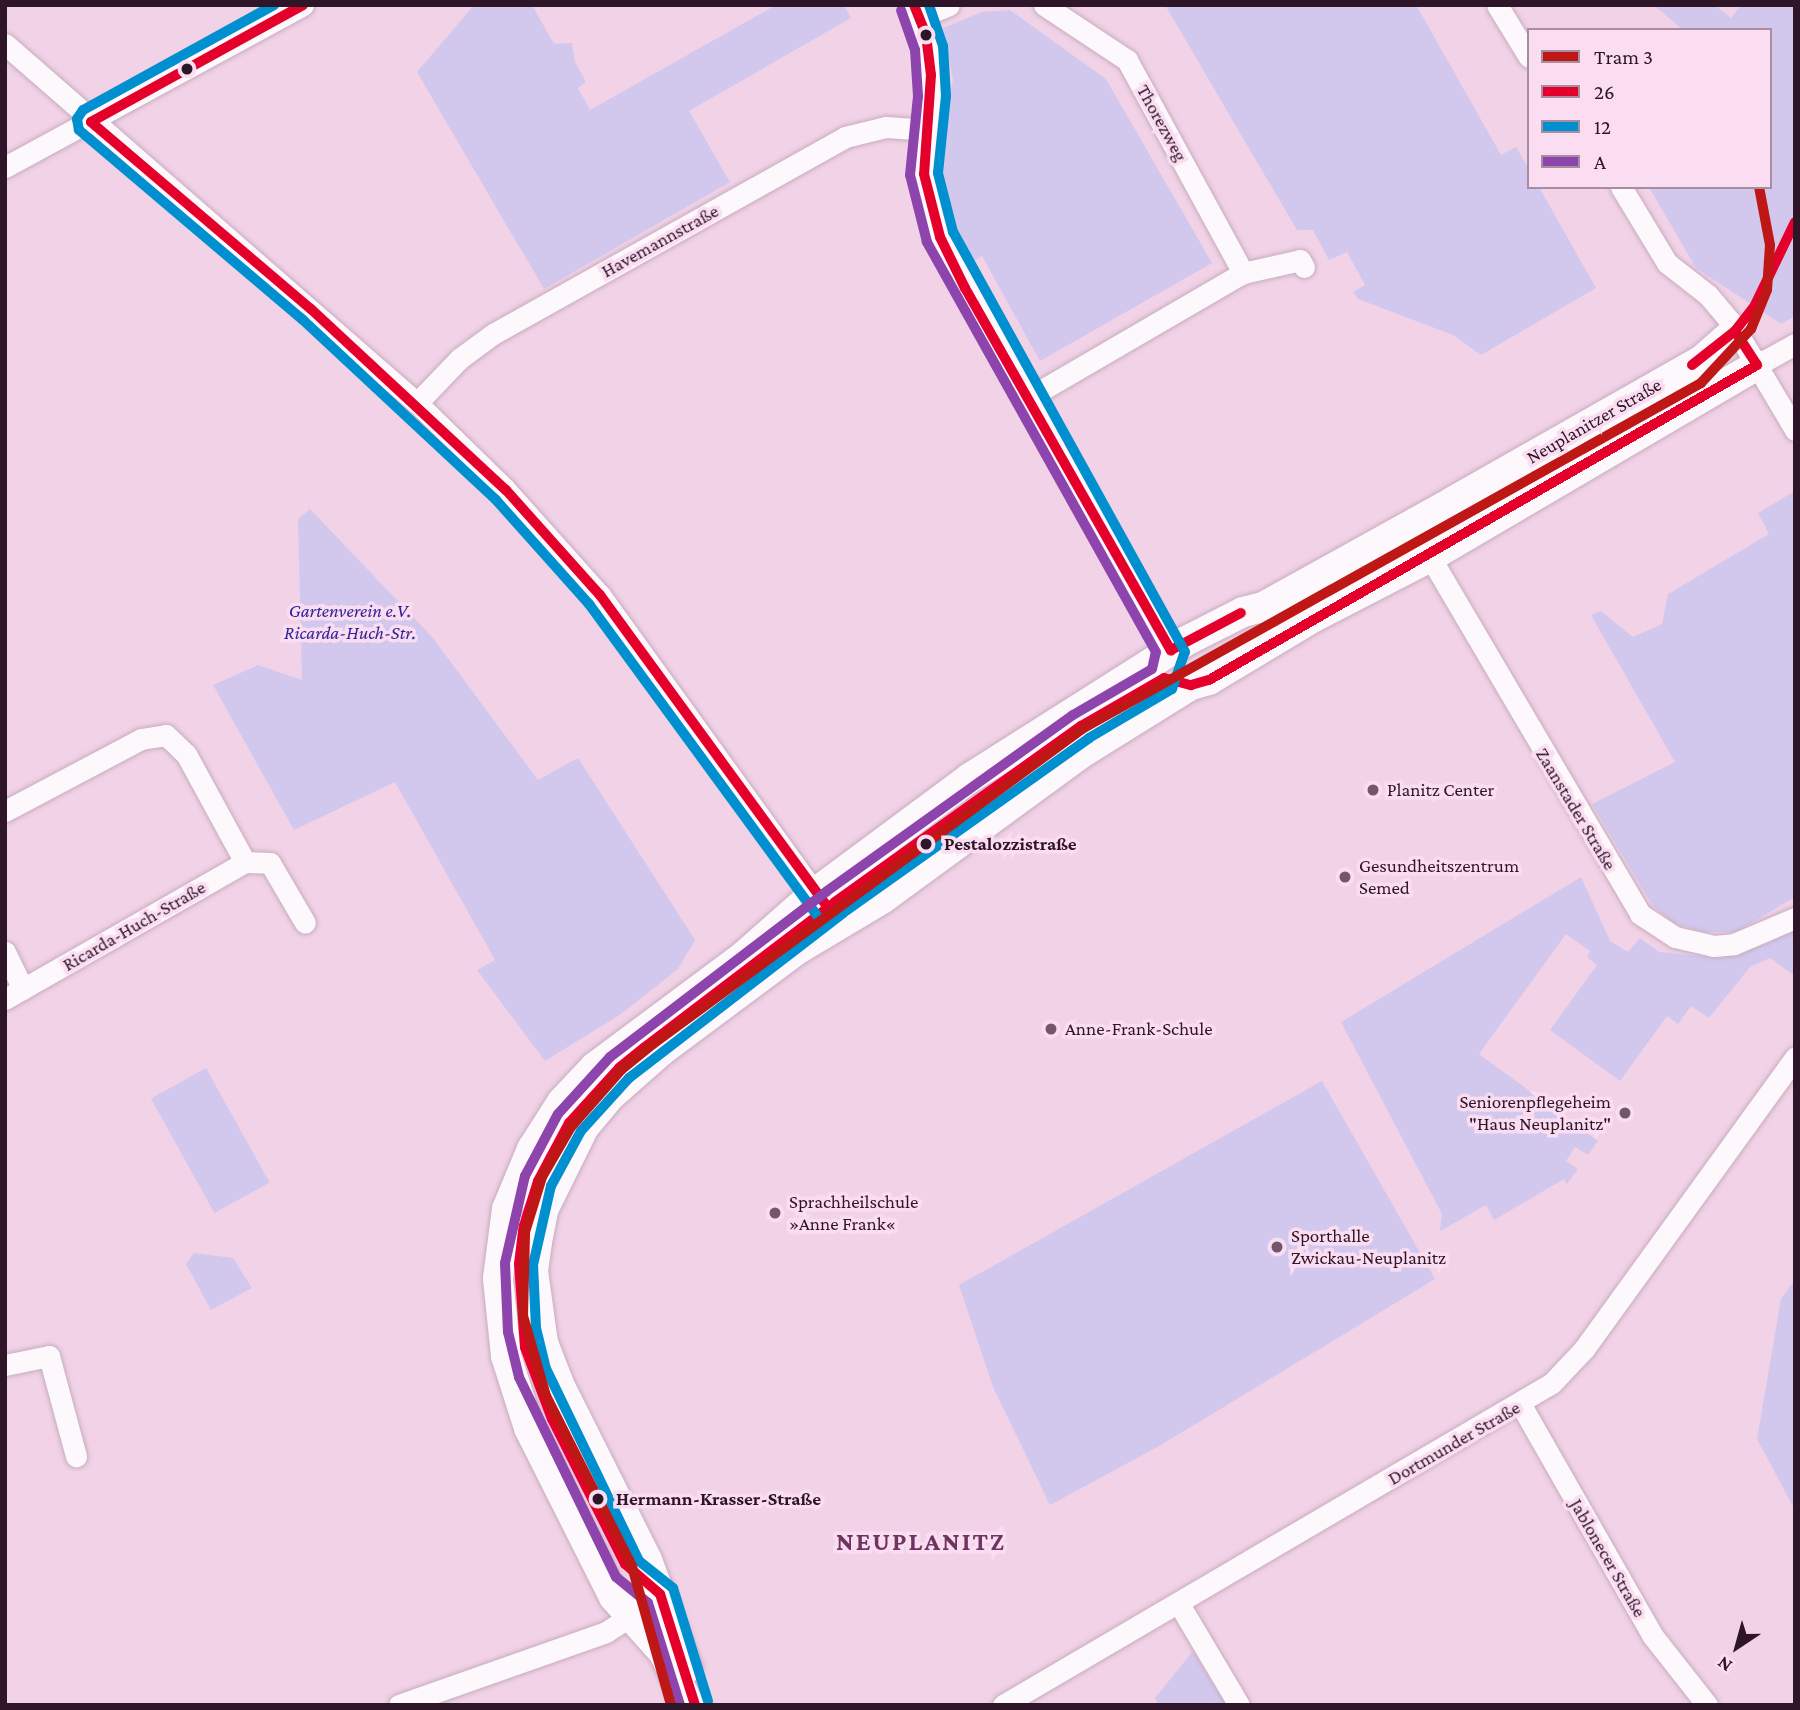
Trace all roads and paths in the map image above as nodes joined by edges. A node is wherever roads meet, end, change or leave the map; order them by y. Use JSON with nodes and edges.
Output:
{"nodes":[{"id":1,"x":949,"y":5,"type":"edge"},
{"id":2,"x":1044,"y":5,"type":"edge"},
{"id":3,"x":1497,"y":5,"type":"edge"},
{"id":4,"x":301,"y":6,"type":"edge"},
{"id":5,"x":917,"y":11,"type":"edge"},
{"id":6,"x":5,"y":44,"type":"edge"},
{"id":7,"x":1527,"y":54,"type":"edge"},
{"id":8,"x":91,"y":122,"type":"junction"},
{"id":9,"x":925,"y":130,"type":"junction"},
{"id":10,"x":5,"y":167,"type":"edge"},
{"id":11,"x":1622,"y":189,"type":"edge"},
{"id":12,"x":1304,"y":267,"type":"dead end"},
{"id":13,"x":1243,"y":273,"type":"junction"},
{"id":14,"x":1735,"y":331,"type":"junction"},
{"id":15,"x":1795,"y":344,"type":"edge"},
{"id":16,"x":1757,"y":365,"type":"junction"},
{"id":17,"x":1028,"y":398,"type":"junction"},
{"id":18,"x":417,"y":403,"type":"junction"},
{"id":19,"x":1795,"y":430,"type":"edge"},
{"id":20,"x":1410,"y":525,"type":"junction"},
{"id":21,"x":1430,"y":557,"type":"junction"},
{"id":22,"x":1171,"y":650,"type":"junction"},
{"id":23,"x":1191,"y":685,"type":"junction"},
{"id":24,"x":5,"y":811,"type":"edge"},
{"id":25,"x":245,"y":862,"type":"junction"},
{"id":26,"x":815,"y":893,"type":"junction"},
{"id":27,"x":1795,"y":918,"type":"edge"},
{"id":28,"x":839,"y":921,"type":"junction"},
{"id":29,"x":305,"y":923,"type":"dead end"},
{"id":30,"x":5,"y":952,"type":"edge"},
{"id":31,"x":14,"y":994,"type":"edge"},
{"id":32,"x":1795,"y":1057,"type":"edge"},
{"id":33,"x":5,"y":1366,"type":"edge"},
{"id":34,"x":1521,"y":1405,"type":"junction"},
{"id":35,"x":76,"y":1456,"type":"dead end"},
{"id":36,"x":1179,"y":1604,"type":"junction"},
{"id":37,"x":666,"y":1606,"type":"junction"},
{"id":38,"x":631,"y":1615,"type":"junction"},
{"id":39,"x":399,"y":1705,"type":"edge"},
{"id":40,"x":688,"y":1705,"type":"edge"},
{"id":41,"x":695,"y":1705,"type":"edge"},
{"id":42,"x":1003,"y":1705,"type":"edge"},
{"id":43,"x":1239,"y":1705,"type":"edge"},
{"id":44,"x":1707,"y":1705,"type":"edge"}],
"edges":[{"from":1,"to":5,"type":"street"},
{"from":2,"to":13,"type":"street","name":"Thorezweg"},
{"from":3,"to":7,"type":"street"},
{"from":4,"to":8,"type":"street"},
{"from":5,"to":9,"type":"street"},
{"from":6,"to":8,"type":"street"},
{"from":8,"to":10,"type":"street"},
{"from":8,"to":18,"type":"street"},
{"from":9,"to":17,"type":"street"},
{"from":9,"to":18,"type":"street","name":"Havemannstraße"},
{"from":11,"to":14,"type":"street"},
{"from":12,"to":13,"type":"street"},
{"from":13,"to":17,"type":"street"},
{"from":14,"to":16,"type":"street"},
{"from":14,"to":20,"type":"street","name":"Neuplanitzer Straße"},
{"from":15,"to":16,"type":"street","name":"Neuplanitzer Straße"},
{"from":16,"to":19,"type":"street"},
{"from":16,"to":21,"type":"street","name":"Neuplanitzer Straße"},
{"from":17,"to":22,"type":"street"},
{"from":18,"to":26,"type":"street"},
{"from":20,"to":21,"type":"street"},
{"from":20,"to":22,"type":"street","name":"Neuplanitzer Straße"},
{"from":21,"to":23,"type":"street","name":"Neuplanitzer Straße"},
{"from":21,"to":27,"type":"street","name":"Zaanstader Straße"},
{"from":22,"to":23,"type":"street"},
{"from":22,"to":26,"type":"street","name":"Neuplanitzer Straße"},
{"from":23,"to":28,"type":"street","name":"Neuplanitzer Straße"},
{"from":24,"to":25,"type":"street"},
{"from":25,"to":29,"type":"street"},
{"from":25,"to":31,"type":"street","name":"Ricarda-Huch-Straße"},
{"from":26,"to":28,"type":"street"},
{"from":26,"to":38,"type":"street","name":"Neuplanitzer Straße"},
{"from":28,"to":37,"type":"street","name":"Neuplanitzer Straße"},
{"from":30,"to":31,"type":"street","name":"Ricarda-Huch-Straße"},
{"from":32,"to":34,"type":"street","name":"Dortmunder Straße"},
{"from":33,"to":35,"type":"street"},
{"from":34,"to":36,"type":"street","name":"Dortmunder Straße"},
{"from":34,"to":44,"type":"street","name":"Jablonecer Straße"},
{"from":36,"to":42,"type":"street","name":"Dortmunder Straße"},
{"from":36,"to":43,"type":"street"},
{"from":37,"to":38,"type":"street"},
{"from":37,"to":41,"type":"street","name":"Neuplanitzer Straße"},
{"from":38,"to":39,"type":"street"},
{"from":38,"to":40,"type":"street","name":"Neuplanitzer Straße"}]}
